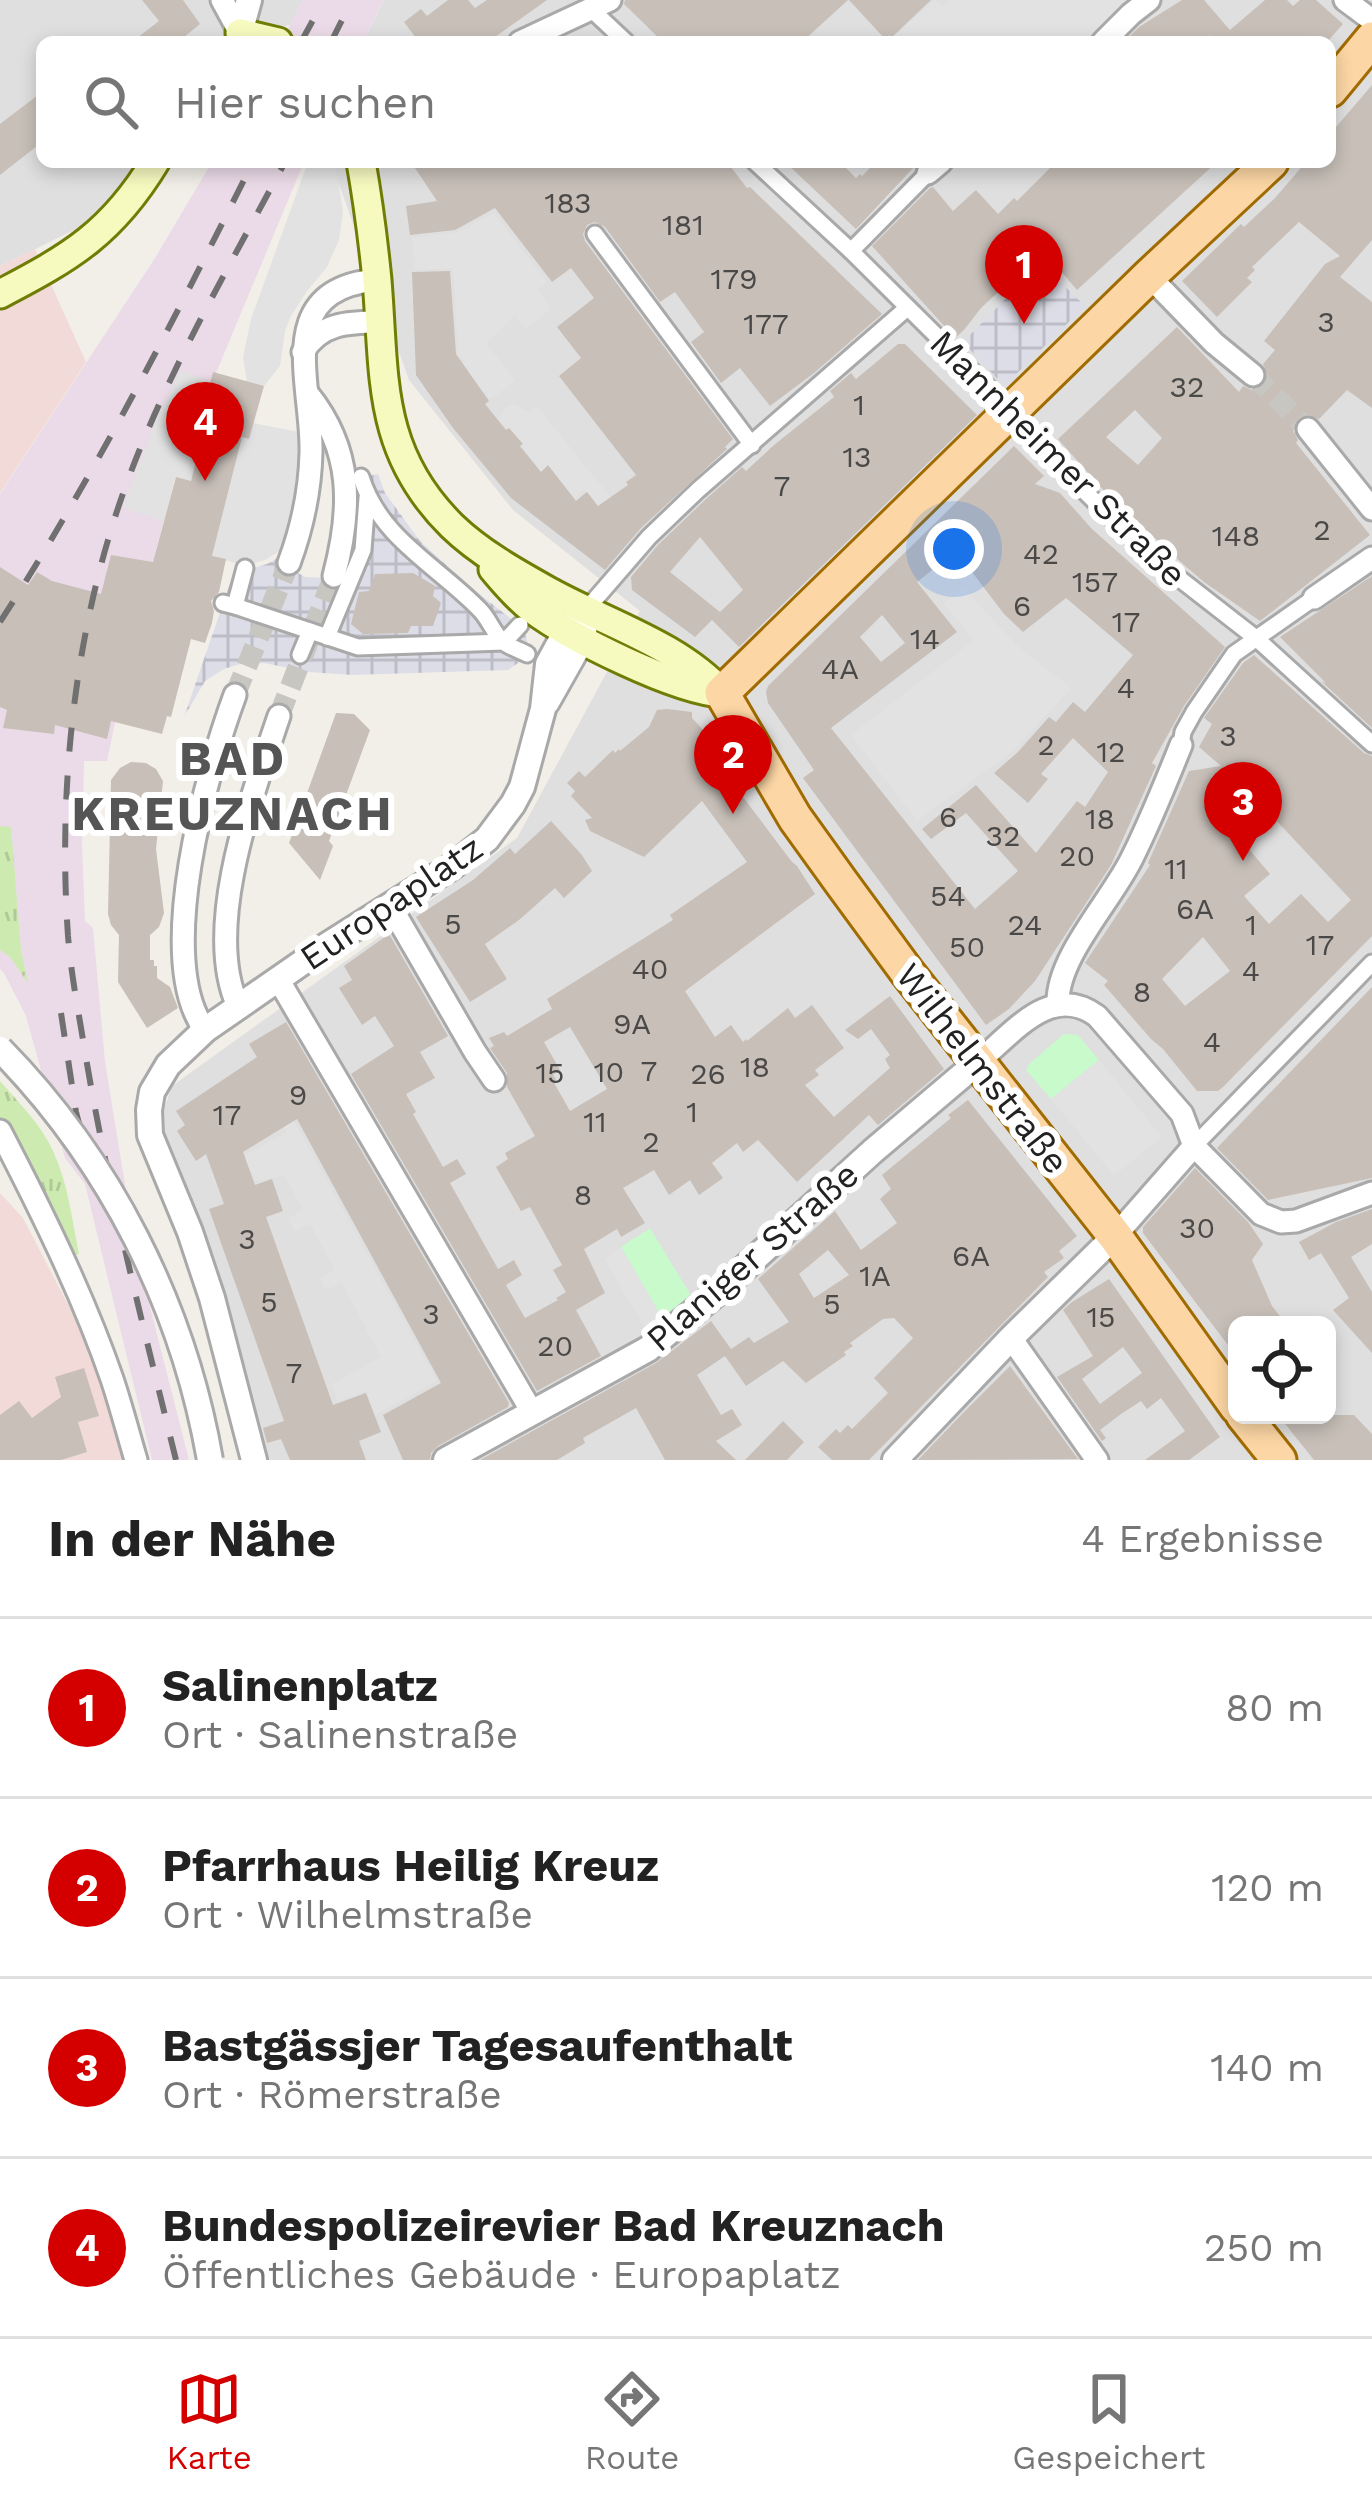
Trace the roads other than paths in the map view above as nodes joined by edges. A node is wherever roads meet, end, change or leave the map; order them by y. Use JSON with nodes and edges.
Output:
{"nodes":[{"id":1,"x":222,"y":0,"type":"edge"},
{"id":2,"x":249,"y":0,"type":"edge"},
{"id":3,"x":1150,"y":0,"type":"edge"},
{"id":4,"x":1345,"y":0,"type":"edge"},
{"id":5,"x":594,"y":3,"type":"edge"},
{"id":6,"x":1372,"y":20,"type":"edge"},
{"id":7,"x":239,"y":36,"type":"edge"},
{"id":8,"x":241,"y":36,"type":"edge"},
{"id":9,"x":531,"y":36,"type":"edge"},
{"id":10,"x":621,"y":36,"type":"edge"},
{"id":11,"x":1109,"y":36,"type":"edge"},
{"id":12,"x":1372,"y":39,"type":"edge"},
{"id":13,"x":1336,"y":83,"type":"edge"},
{"id":14,"x":151,"y":168,"type":"edge"},
{"id":15,"x":362,"y":168,"type":"edge"},
{"id":16,"x":379,"y":168,"type":"edge"},
{"id":17,"x":761,"y":168,"type":"edge"},
{"id":18,"x":935,"y":168,"type":"edge"},
{"id":19,"x":1265,"y":168,"type":"edge"},
{"id":20,"x":595,"y":234,"type":"dead end"},
{"id":21,"x":851,"y":251,"type":"junction"},
{"id":22,"x":1150,"y":276,"type":"junction"},
{"id":23,"x":377,"y":280,"type":"junction"},
{"id":24,"x":0,"y":294,"type":"edge"},
{"id":25,"x":907,"y":308,"type":"junction"},
{"id":26,"x":379,"y":322,"type":"junction"},
{"id":27,"x":303,"y":352,"type":"junction"},
{"id":28,"x":1253,"y":375,"type":"tunnel mouth"},
{"id":29,"x":308,"y":393,"type":"junction"},
{"id":30,"x":1012,"y":412,"type":"junction"},
{"id":31,"x":1308,"y":430,"type":"tunnel mouth"},
{"id":32,"x":752,"y":445,"type":"junction"},
{"id":33,"x":339,"y":446,"type":"junction"},
{"id":34,"x":311,"y":448,"type":"junction"},
{"id":35,"x":362,"y":478,"type":"dead end"},
{"id":36,"x":368,"y":497,"type":"junction"},
{"id":37,"x":1372,"y":508,"type":"edge"},
{"id":38,"x":1372,"y":558,"type":"edge"},
{"id":39,"x":289,"y":563,"type":"tunnel mouth"},
{"id":40,"x":245,"y":568,"type":"dead end"},
{"id":41,"x":334,"y":576,"type":"tunnel mouth"},
{"id":42,"x":1314,"y":598,"type":"joint"},
{"id":43,"x":520,"y":625,"type":"dead end"},
{"id":44,"x":578,"y":627,"type":"junction"},
{"id":45,"x":310,"y":631,"type":"junction"},
{"id":46,"x":327,"y":637,"type":"junction"},
{"id":47,"x":1257,"y":639,"type":"junction"},
{"id":48,"x":504,"y":642,"type":"junction"},
{"id":49,"x":527,"y":654,"type":"dead end"},
{"id":50,"x":300,"y":655,"type":"dead end"},
{"id":51,"x":235,"y":695,"type":"tunnel mouth"},
{"id":52,"x":730,"y":708,"type":"junction"},
{"id":53,"x":279,"y":716,"type":"tunnel mouth"},
{"id":54,"x":1372,"y":744,"type":"edge"},
{"id":55,"x":1181,"y":745,"type":"joint"},
{"id":56,"x":391,"y":907,"type":"junction"},
{"id":57,"x":228,"y":914,"type":"junction"},
{"id":58,"x":184,"y":915,"type":"junction"},
{"id":59,"x":1372,"y":963,"type":"edge"},
{"id":60,"x":278,"y":980,"type":"junction"},
{"id":61,"x":1058,"y":1003,"type":"junction"},
{"id":62,"x":238,"y":1006,"type":"junction"},
{"id":63,"x":205,"y":1030,"type":"junction"},
{"id":64,"x":0,"y":1049,"type":"edge"},
{"id":65,"x":978,"y":1062,"type":"junction"},
{"id":66,"x":494,"y":1080,"type":"dead end"},
{"id":67,"x":0,"y":1131,"type":"edge"},
{"id":68,"x":1194,"y":1146,"type":"junction"},
{"id":69,"x":1372,"y":1193,"type":"edge"},
{"id":70,"x":1115,"y":1236,"type":"junction"},
{"id":71,"x":1011,"y":1338,"type":"junction"},
{"id":72,"x":1228,"y":1393,"type":"edge"},
{"id":73,"x":532,"y":1412,"type":"junction"},
{"id":74,"x":1250,"y":1424,"type":"edge"},
{"id":75,"x":252,"y":1457,"type":"edge"},
{"id":76,"x":136,"y":1460,"type":"edge"},
{"id":77,"x":210,"y":1460,"type":"edge"},
{"id":78,"x":446,"y":1460,"type":"edge"},
{"id":79,"x":895,"y":1460,"type":"edge"},
{"id":80,"x":1097,"y":1460,"type":"edge"},
{"id":81,"x":1279,"y":1460,"type":"edge"}],
"edges":[{"from":1,"to":7,"type":"street"},
{"from":2,"to":8,"type":"street"},
{"from":3,"to":11,"type":"street"},
{"from":4,"to":6,"type":"street"},
{"from":5,"to":9,"type":"street"},
{"from":5,"to":10,"type":"street"},
{"from":12,"to":13,"type":"main road"},
{"from":14,"to":24,"type":"main road"},
{"from":15,"to":23,"type":"main road","name":"Wilhelmstraße"},
{"from":16,"to":23,"type":"main road","name":"Wilhelmstraße"},
{"from":17,"to":21,"type":"street","name":"Mannheimer Straße"},
{"from":18,"to":21,"type":"street"},
{"from":19,"to":22,"type":"main road"},
{"from":20,"to":32,"type":"street"},
{"from":21,"to":25,"type":"street","name":"Mannheimer Straße"},
{"from":22,"to":28,"type":"street"},
{"from":22,"to":30,"type":"main road"},
{"from":23,"to":26,"type":"main road","name":"Wilhelmstraße"},
{"from":23,"to":27,"type":"street"},
{"from":25,"to":30,"type":"street","name":"Mannheimer Straße"},
{"from":25,"to":32,"type":"street"},
{"from":26,"to":27,"type":"street"},
{"from":26,"to":44,"type":"main road","name":"Wilhelmstraße"},
{"from":27,"to":29,"type":"street"},
{"from":29,"to":33,"type":"street"},
{"from":29,"to":34,"type":"street"},
{"from":30,"to":47,"type":"street","name":"Mannheimer Straße"},
{"from":30,"to":52,"type":"main road"},
{"from":31,"to":37,"type":"street"},
{"from":32,"to":44,"type":"street"},
{"from":33,"to":34,"type":"street"},
{"from":33,"to":41,"type":"street"},
{"from":34,"to":39,"type":"street"},
{"from":35,"to":36,"type":"street"},
{"from":36,"to":46,"type":"street"},
{"from":36,"to":48,"type":"street"},
{"from":38,"to":42,"type":"street"},
{"from":40,"to":45,"type":"street"},
{"from":42,"to":47,"type":"street"},
{"from":43,"to":48,"type":"street"},
{"from":44,"to":52,"type":"main road","name":"Wilhelmstraße"},
{"from":44,"to":52,"type":"main road","name":"Wilhelmstraße"},
{"from":44,"to":56,"type":"street","name":"Europaplatz"},
{"from":45,"to":46,"type":"street"},
{"from":45,"to":50,"type":"street"},
{"from":46,"to":48,"type":"street"},
{"from":47,"to":54,"type":"street","name":"Mannheimer Straße"},
{"from":47,"to":55,"type":"street"},
{"from":48,"to":49,"type":"street"},
{"from":51,"to":58,"type":"street"},
{"from":52,"to":65,"type":"main road","name":"Wilhelmstraße"},
{"from":53,"to":57,"type":"street"},
{"from":55,"to":61,"type":"street"},
{"from":56,"to":60,"type":"street","name":"Europaplatz"},
{"from":56,"to":66,"type":"street"},
{"from":57,"to":58,"type":"street"},
{"from":57,"to":62,"type":"street"},
{"from":58,"to":63,"type":"street"},
{"from":59,"to":68,"type":"street"},
{"from":60,"to":62,"type":"street","name":"Europaplatz"},
{"from":60,"to":73,"type":"street"},
{"from":61,"to":65,"type":"street"},
{"from":61,"to":68,"type":"street"},
{"from":62,"to":63,"type":"street","name":"Europaplatz"},
{"from":63,"to":75,"type":"street","name":"Europaplatz"},
{"from":64,"to":77,"type":"street","bridge":true},
{"from":65,"to":70,"type":"main road","name":"Wilhelmstraße"},
{"from":65,"to":73,"type":"street","name":"Planiger Straße"},
{"from":67,"to":76,"type":"street"},
{"from":68,"to":69,"type":"street"},
{"from":68,"to":70,"type":"street"},
{"from":70,"to":71,"type":"street"},
{"from":70,"to":72,"type":"main road","name":"Wilhelmstraße"},
{"from":71,"to":79,"type":"street"},
{"from":71,"to":80,"type":"street"},
{"from":73,"to":78,"type":"street","name":"Planiger Straße"},
{"from":74,"to":81,"type":"main road"}]}
